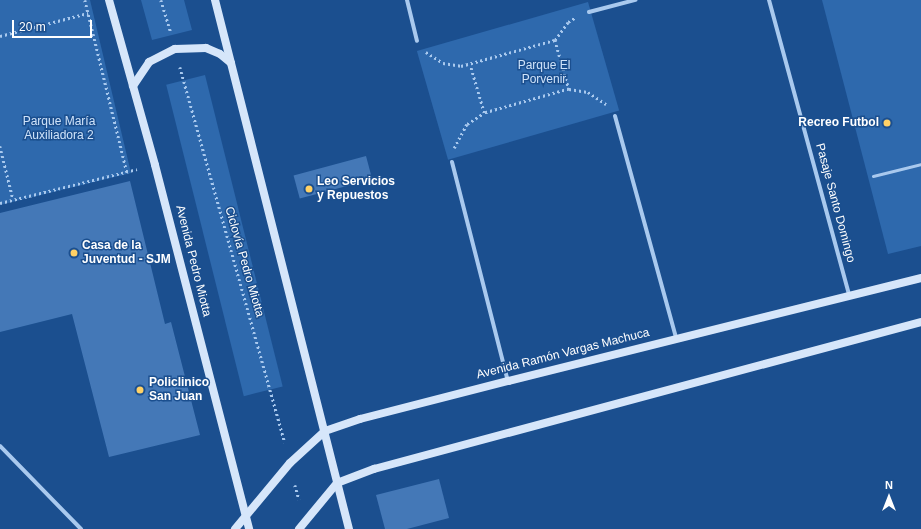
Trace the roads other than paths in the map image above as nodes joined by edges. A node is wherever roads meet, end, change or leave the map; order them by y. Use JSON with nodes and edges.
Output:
{"nodes":[{"id":1,"x":109,"y":0,"type":"edge"},
{"id":2,"x":215,"y":0,"type":"edge"},
{"id":3,"x":407,"y":0,"type":"edge"},
{"id":4,"x":635,"y":0,"type":"edge"},
{"id":5,"x":769,"y":0,"type":"edge"},
{"id":6,"x":589,"y":12,"type":"road end"},
{"id":7,"x":417,"y":41,"type":"road end"},
{"id":8,"x":231,"y":63,"type":"junction"},
{"id":9,"x":133,"y":86,"type":"junction"},
{"id":10,"x":616,"y":116,"type":"road end"},
{"id":11,"x":452,"y":162,"type":"road end"},
{"id":12,"x":921,"y":164,"type":"edge"},
{"id":13,"x":873,"y":176,"type":"dead end"},
{"id":14,"x":921,"y":279,"type":"edge"},
{"id":15,"x":849,"y":295,"type":"junction"},
{"id":16,"x":921,"y":322,"type":"edge"},
{"id":17,"x":676,"y":338,"type":"junction"},
{"id":18,"x":508,"y":381,"type":"junction"},
{"id":19,"x":325,"y":431,"type":"junction"},
{"id":20,"x":0,"y":446,"type":"edge"},
{"id":21,"x":337,"y":483,"type":"junction"},
{"id":22,"x":245,"y":514,"type":"junction"},
{"id":23,"x":81,"y":529,"type":"edge"},
{"id":24,"x":235,"y":529,"type":"edge"},
{"id":25,"x":249,"y":529,"type":"edge"},
{"id":26,"x":299,"y":529,"type":"edge"},
{"id":27,"x":349,"y":529,"type":"edge"}],
"edges":[{"from":1,"to":9,"type":"main road","name":"Avenida Pedro Miotta"},
{"from":2,"to":8,"type":"main road"},
{"from":3,"to":7,"type":"street"},
{"from":4,"to":6,"type":"street"},
{"from":5,"to":15,"type":"street","name":"Pasaje Santo Domingo"},
{"from":8,"to":9,"type":"main road"},
{"from":8,"to":19,"type":"main road"},
{"from":9,"to":22,"type":"main road","name":"Avenida Pedro Miotta"},
{"from":10,"to":17,"type":"street"},
{"from":11,"to":18,"type":"street"},
{"from":12,"to":13,"type":"lane"},
{"from":14,"to":15,"type":"main road","name":"Avenida Ramón Vargas Machuca"},
{"from":15,"to":17,"type":"main road","name":"Avenida Ramón Vargas Machuca"},
{"from":16,"to":21,"type":"main road"},
{"from":17,"to":18,"type":"main road","name":"Avenida Ramón Vargas Machuca"},
{"from":18,"to":19,"type":"main road","name":"Avenida Ramón Vargas Machuca"},
{"from":19,"to":21,"type":"main road"},
{"from":19,"to":22,"type":"main road","name":"Avenida Ramón Vargas Machuca"},
{"from":20,"to":23,"type":"street"},
{"from":21,"to":26,"type":"main road"},
{"from":21,"to":27,"type":"main road"},
{"from":22,"to":24,"type":"main road","name":"Avenida Ramón Vargas Machuca"},
{"from":22,"to":25,"type":"main road","name":"Avenida Pedro Miotta"}]}
